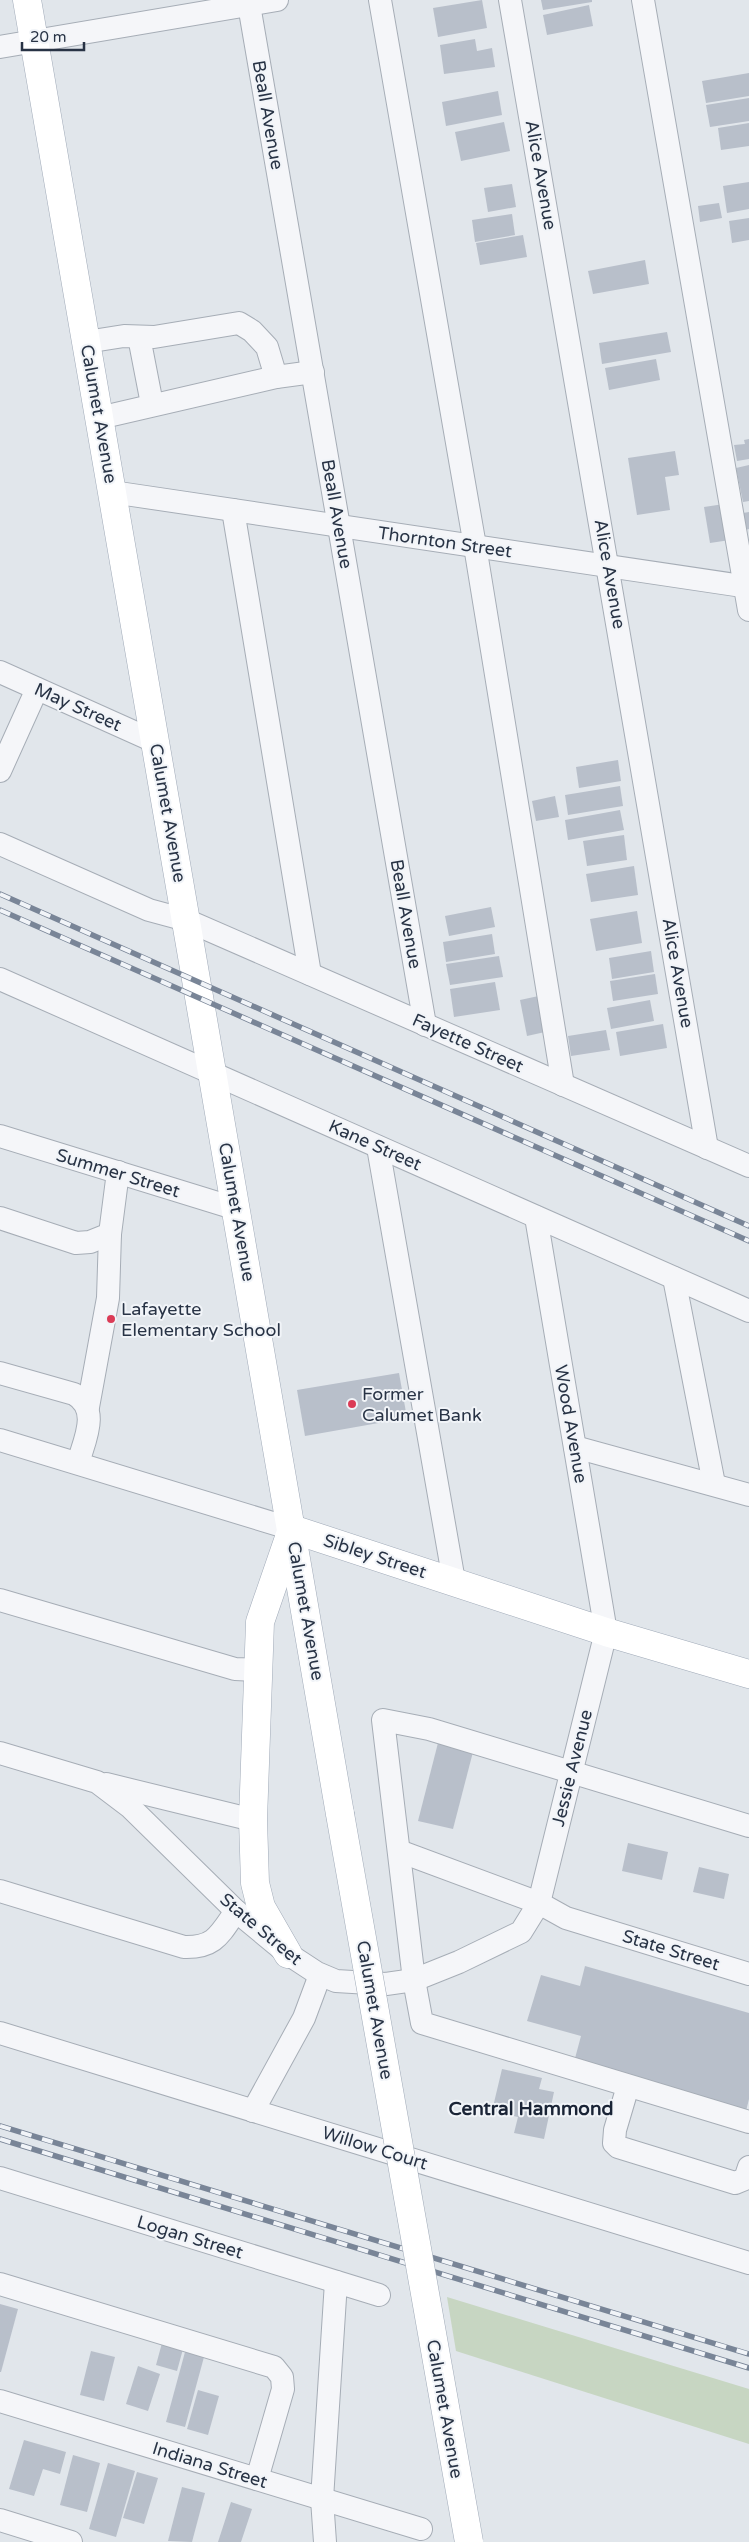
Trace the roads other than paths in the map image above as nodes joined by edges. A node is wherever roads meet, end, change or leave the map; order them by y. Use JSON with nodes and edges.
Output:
{"nodes":[{"id":1,"x":27,"y":0,"type":"edge"},
{"id":2,"x":277,"y":0,"type":"edge"},
{"id":3,"x":380,"y":0,"type":"edge"},
{"id":4,"x":510,"y":0,"type":"edge"},
{"id":5,"x":644,"y":0,"type":"edge"},
{"id":6,"x":249,"y":5,"type":"junction"},
{"id":7,"x":200,"y":6,"type":"edge"},
{"id":8,"x":34,"y":41,"type":"junction"},
{"id":9,"x":0,"y":47,"type":"edge"},
{"id":10,"x":139,"y":337,"type":"junction"},
{"id":11,"x":86,"y":342,"type":"junction"},
{"id":12,"x":313,"y":372,"type":"junction"},
{"id":13,"x":276,"y":377,"type":"junction"},
{"id":14,"x":152,"y":404,"type":"junction"},
{"id":15,"x":99,"y":418,"type":"junction"},
{"id":16,"x":112,"y":492,"type":"junction"},
{"id":17,"x":233,"y":510,"type":"junction"},
{"id":18,"x":340,"y":527,"type":"junction"},
{"id":19,"x":475,"y":546,"type":"junction"},
{"id":20,"x":609,"y":566,"type":"junction"},
{"id":21,"x":747,"y":587,"type":"edge"},
{"id":22,"x":749,"y":610,"type":"edge"},
{"id":23,"x":0,"y":672,"type":"edge"},
{"id":24,"x":37,"y":689,"type":"junction"},
{"id":25,"x":156,"y":742,"type":"junction"},
{"id":26,"x":0,"y":771,"type":"edge"},
{"id":27,"x":0,"y":844,"type":"edge"},
{"id":28,"x":186,"y":920,"type":"junction"},
{"id":29,"x":310,"y":974,"type":"junction"},
{"id":30,"x":0,"y":979,"type":"edge"},
{"id":31,"x":425,"y":1024,"type":"junction"},
{"id":32,"x":213,"y":1073,"type":"junction"},
{"id":33,"x":563,"y":1085,"type":"junction"},
{"id":34,"x":0,"y":1136,"type":"edge"},
{"id":35,"x":378,"y":1146,"type":"junction"},
{"id":36,"x":707,"y":1148,"type":"junction"},
{"id":37,"x":749,"y":1166,"type":"edge"},
{"id":38,"x":118,"y":1172,"type":"junction"},
{"id":39,"x":237,"y":1209,"type":"junction"},
{"id":40,"x":536,"y":1217,"type":"junction"},
{"id":41,"x":0,"y":1218,"type":"edge"},
{"id":42,"x":110,"y":1234,"type":"junction"},
{"id":43,"x":674,"y":1278,"type":"junction"},
{"id":44,"x":749,"y":1312,"type":"edge"},
{"id":45,"x":0,"y":1373,"type":"edge"},
{"id":46,"x":88,"y":1406,"type":"junction"},
{"id":47,"x":0,"y":1440,"type":"edge"},
{"id":48,"x":575,"y":1447,"type":"junction"},
{"id":49,"x":78,"y":1463,"type":"junction"},
{"id":50,"x":714,"y":1484,"type":"junction"},
{"id":51,"x":749,"y":1495,"type":"edge"},
{"id":52,"x":292,"y":1529,"type":"junction"},
{"id":53,"x":454,"y":1581,"type":"junction"},
{"id":54,"x":0,"y":1600,"type":"edge"},
{"id":55,"x":606,"y":1632,"type":"junction"},
{"id":56,"x":259,"y":1670,"type":"junction"},
{"id":57,"x":749,"y":1674,"type":"edge"},
{"id":58,"x":0,"y":1753,"type":"edge"},
{"id":59,"x":571,"y":1772,"type":"junction"},
{"id":60,"x":97,"y":1782,"type":"junction"},
{"id":61,"x":253,"y":1820,"type":"junction"},
{"id":62,"x":749,"y":1826,"type":"edge"},
{"id":63,"x":399,"y":1851,"type":"junction"},
{"id":64,"x":0,"y":1890,"type":"edge"},
{"id":65,"x":539,"y":1904,"type":"junction"},
{"id":66,"x":236,"y":1911,"type":"junction"},
{"id":67,"x":288,"y":1954,"type":"junction"},
{"id":68,"x":749,"y":1974,"type":"edge"},
{"id":69,"x":320,"y":1975,"type":"junction"},
{"id":70,"x":414,"y":1980,"type":"junction"},
{"id":71,"x":0,"y":2033,"type":"edge"},
{"id":72,"x":628,"y":2086,"type":"junction"},
{"id":73,"x":253,"y":2111,"type":"junction"},
{"id":74,"x":749,"y":2122,"type":"edge"},
{"id":75,"x":749,"y":2167,"type":"edge"},
{"id":76,"x":0,"y":2178,"type":"edge"},
{"id":77,"x":749,"y":2263,"type":"edge"},
{"id":78,"x":336,"y":2282,"type":"junction"},
{"id":79,"x":0,"y":2284,"type":"edge"},
{"id":80,"x":379,"y":2295,"type":"dead end"},
{"id":81,"x":0,"y":2401,"type":"edge"},
{"id":82,"x":257,"y":2479,"type":"junction"},
{"id":83,"x":322,"y":2499,"type":"junction"},
{"id":84,"x":0,"y":2520,"type":"edge"},
{"id":85,"x":420,"y":2529,"type":"dead end"},
{"id":86,"x":71,"y":2542,"type":"edge"},
{"id":87,"x":325,"y":2542,"type":"edge"},
{"id":88,"x":469,"y":2542,"type":"edge"}],
"edges":[{"from":1,"to":8,"type":"main road","name":"Calumet Avenue"},
{"from":2,"to":6,"type":"street"},
{"from":3,"to":19,"type":"street"},
{"from":4,"to":20,"type":"street","name":"Alice Avenue"},
{"from":5,"to":21,"type":"street"},
{"from":6,"to":7,"type":"street"},
{"from":6,"to":12,"type":"street","name":"Beall Avenue"},
{"from":7,"to":8,"type":"street"},
{"from":8,"to":9,"type":"street"},
{"from":8,"to":11,"type":"main road","name":"Calumet Avenue"},
{"from":10,"to":11,"type":"street"},
{"from":10,"to":13,"type":"street"},
{"from":10,"to":14,"type":"street"},
{"from":11,"to":15,"type":"main road","name":"Calumet Avenue"},
{"from":12,"to":13,"type":"street"},
{"from":12,"to":18,"type":"street","name":"Beall Avenue"},
{"from":13,"to":14,"type":"street"},
{"from":14,"to":15,"type":"street"},
{"from":15,"to":16,"type":"main road","name":"Calumet Avenue"},
{"from":16,"to":17,"type":"street","name":"Thornton Street"},
{"from":16,"to":25,"type":"main road","name":"Calumet Avenue"},
{"from":17,"to":18,"type":"street","name":"Thornton Street"},
{"from":17,"to":29,"type":"street"},
{"from":18,"to":19,"type":"street","name":"Thornton Street"},
{"from":18,"to":31,"type":"street","name":"Beall Avenue"},
{"from":19,"to":20,"type":"street","name":"Thornton Street"},
{"from":19,"to":33,"type":"street"},
{"from":20,"to":21,"type":"street","name":"Thornton Street"},
{"from":20,"to":36,"type":"street","name":"Alice Avenue"},
{"from":21,"to":22,"type":"street"},
{"from":23,"to":24,"type":"street","name":"May Street"},
{"from":24,"to":25,"type":"street","name":"May Street"},
{"from":24,"to":26,"type":"street"},
{"from":25,"to":28,"type":"main road","name":"Calumet Avenue"},
{"from":27,"to":28,"type":"street","name":"Fayette Street"},
{"from":28,"to":29,"type":"street","name":"Fayette Street"},
{"from":28,"to":32,"type":"main road","name":"Calumet Avenue"},
{"from":29,"to":31,"type":"street","name":"Fayette Street"},
{"from":30,"to":32,"type":"street","name":"Kane Street"},
{"from":31,"to":33,"type":"street","name":"Fayette Street"},
{"from":32,"to":35,"type":"street","name":"Kane Street"},
{"from":32,"to":39,"type":"main road","name":"Calumet Avenue"},
{"from":33,"to":36,"type":"street","name":"Fayette Street"},
{"from":34,"to":38,"type":"street","name":"Summer Street"},
{"from":35,"to":40,"type":"street","name":"Kane Street"},
{"from":35,"to":53,"type":"street"},
{"from":36,"to":37,"type":"street","name":"Fayette Street"},
{"from":38,"to":39,"type":"street","name":"Summer Street"},
{"from":38,"to":42,"type":"street"},
{"from":39,"to":52,"type":"main road","name":"Calumet Avenue"},
{"from":40,"to":43,"type":"street","name":"Kane Street"},
{"from":40,"to":48,"type":"street","name":"Wood Avenue"},
{"from":41,"to":42,"type":"street"},
{"from":42,"to":46,"type":"street"},
{"from":43,"to":44,"type":"street","name":"Kane Street"},
{"from":43,"to":50,"type":"street"},
{"from":45,"to":46,"type":"street"},
{"from":46,"to":49,"type":"street"},
{"from":47,"to":49,"type":"street","name":"Sibley Street"},
{"from":48,"to":50,"type":"street"},
{"from":48,"to":55,"type":"street","name":"Wood Avenue"},
{"from":49,"to":52,"type":"street","name":"Sibley Street"},
{"from":50,"to":51,"type":"street"},
{"from":52,"to":53,"type":"main road","name":"Sibley Street"},
{"from":52,"to":56,"type":"main road"},
{"from":52,"to":88,"type":"main road","name":"Calumet Avenue","bridge":true},
{"from":53,"to":55,"type":"main road","name":"Sibley Street"},
{"from":54,"to":56,"type":"street"},
{"from":55,"to":57,"type":"main road","name":"Sibley Street"},
{"from":55,"to":59,"type":"street","name":"Jessie Avenue"},
{"from":56,"to":61,"type":"main road"},
{"from":58,"to":60,"type":"street","name":"State Street"},
{"from":59,"to":62,"type":"street"},
{"from":59,"to":63,"type":"street"},
{"from":59,"to":65,"type":"street","name":"Jessie Avenue"},
{"from":60,"to":61,"type":"street"},
{"from":60,"to":66,"type":"street","name":"State Street"},
{"from":61,"to":67,"type":"main road"},
{"from":63,"to":65,"type":"street","name":"State Street"},
{"from":63,"to":70,"type":"street"},
{"from":64,"to":66,"type":"street"},
{"from":65,"to":68,"type":"street","name":"State Street"},
{"from":65,"to":70,"type":"street","name":"State Street"},
{"from":66,"to":67,"type":"street","name":"State Street"},
{"from":67,"to":69,"type":"street","name":"State Street"},
{"from":69,"to":70,"type":"street","name":"State Street"},
{"from":69,"to":73,"type":"street"},
{"from":70,"to":72,"type":"street"},
{"from":71,"to":73,"type":"street","name":"Willow Court"},
{"from":72,"to":74,"type":"street"},
{"from":72,"to":75,"type":"street"},
{"from":73,"to":77,"type":"street","name":"Willow Court"},
{"from":76,"to":78,"type":"street","name":"Logan Street"},
{"from":78,"to":80,"type":"street","name":"Logan Street"},
{"from":78,"to":83,"type":"street"},
{"from":79,"to":82,"type":"street"},
{"from":81,"to":82,"type":"street","name":"Indiana Street"},
{"from":82,"to":83,"type":"street","name":"Indiana Street"},
{"from":83,"to":85,"type":"street","name":"Indiana Street"},
{"from":83,"to":87,"type":"street"},
{"from":84,"to":86,"type":"street"}]}
